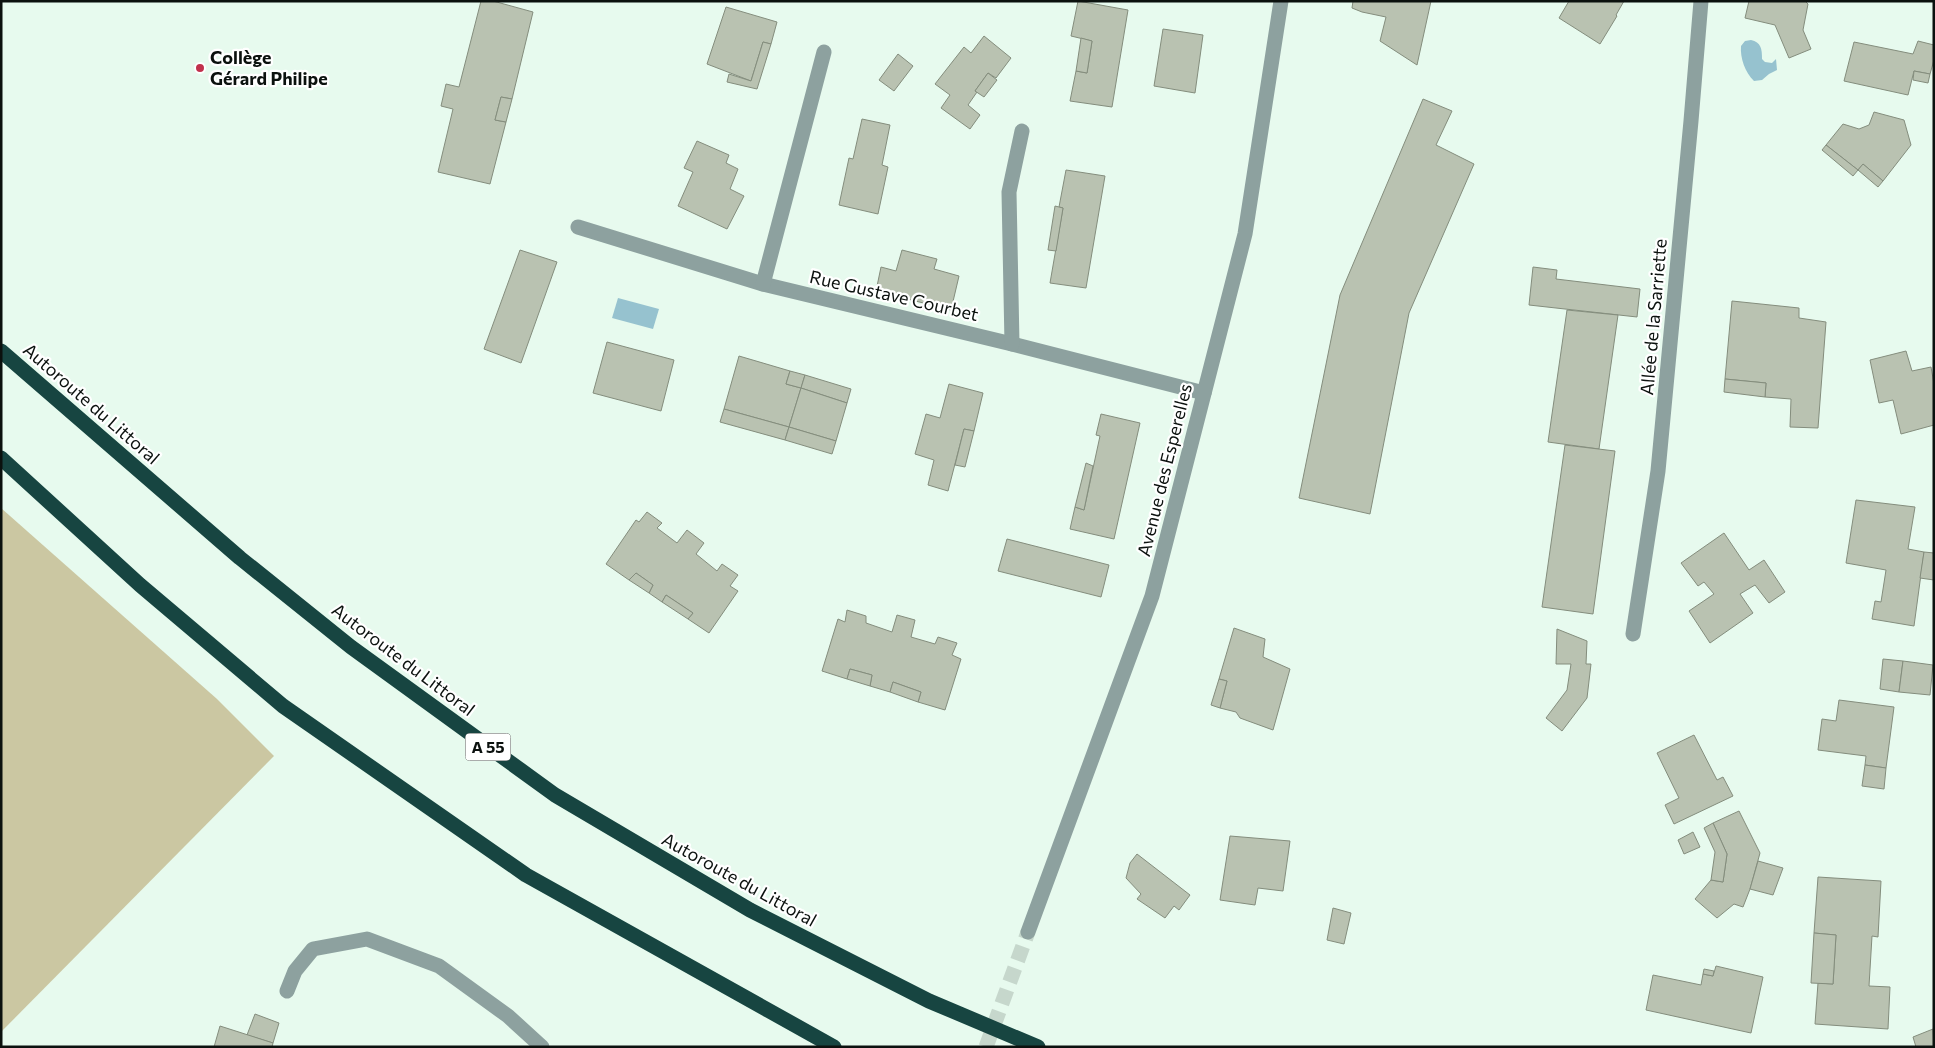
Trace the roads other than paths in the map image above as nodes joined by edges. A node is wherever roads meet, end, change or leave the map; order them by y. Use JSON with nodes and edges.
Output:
{"nodes":[{"id":1,"x":1281,"y":1,"type":"edge"},
{"id":2,"x":1700,"y":1,"type":"edge"},
{"id":3,"x":824,"y":52,"type":"dead end"},
{"id":4,"x":1022,"y":131,"type":"dead end"},
{"id":5,"x":578,"y":227,"type":"dead end"},
{"id":6,"x":763,"y":284,"type":"junction"},
{"id":7,"x":1012,"y":344,"type":"junction"},
{"id":8,"x":1,"y":351,"type":"edge"},
{"id":9,"x":1204,"y":393,"type":"junction"},
{"id":10,"x":1,"y":458,"type":"edge"},
{"id":11,"x":1633,"y":634,"type":"dead end"},
{"id":12,"x":1028,"y":932,"type":"tunnel mouth"},
{"id":13,"x":287,"y":991,"type":"dead end"},
{"id":14,"x":542,"y":1047,"type":"edge"},
{"id":15,"x":834,"y":1047,"type":"edge"},
{"id":16,"x":1038,"y":1047,"type":"edge"}],
"edges":[{"from":1,"to":9,"type":"street","name":"Avenue des Esperelles"},
{"from":2,"to":11,"type":"street","name":"Allée de la Sarriette"},
{"from":3,"to":6,"type":"street"},
{"from":4,"to":7,"type":"street"},
{"from":5,"to":6,"type":"street","name":"Rue Gustave Courbet"},
{"from":6,"to":7,"type":"street","name":"Rue Gustave Courbet"},
{"from":7,"to":9,"type":"street","name":"Rue Gustave Courbet"},
{"from":8,"to":16,"type":"highway","name":"Autoroute du Littoral","number":"A 55"},
{"from":9,"to":12,"type":"street","name":"Avenue des Esperelles"},
{"from":10,"to":15,"type":"highway"},
{"from":13,"to":14,"type":"street"}]}
